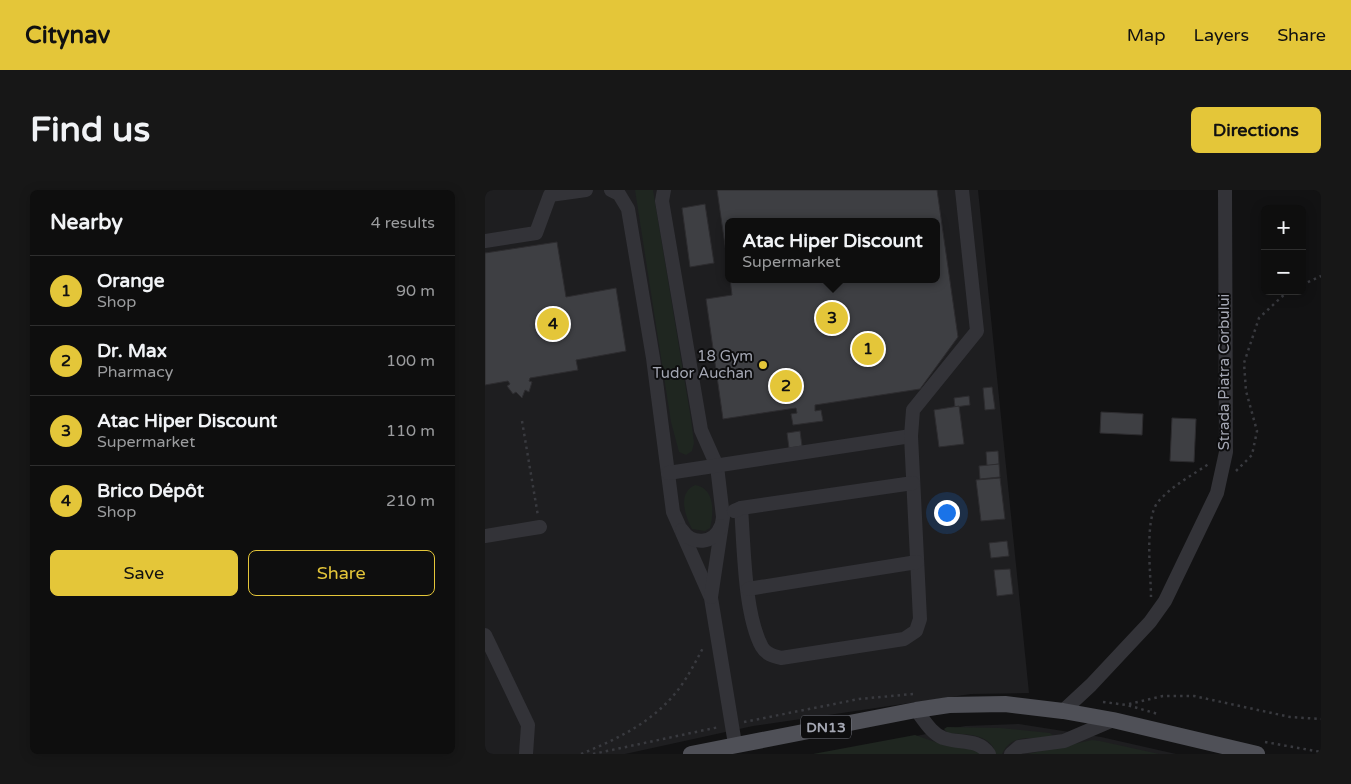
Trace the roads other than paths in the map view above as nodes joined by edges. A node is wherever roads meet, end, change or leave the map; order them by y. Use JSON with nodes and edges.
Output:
{"nodes":[{"id":1,"x":586,"y":190,"type":"edge"},
{"id":2,"x":611,"y":190,"type":"edge"},
{"id":3,"x":664,"y":190,"type":"edge"},
{"id":4,"x":961,"y":190,"type":"edge"},
{"id":5,"x":1225,"y":190,"type":"edge"},
{"id":6,"x":485,"y":241,"type":"edge"},
{"id":7,"x":911,"y":436,"type":"junction"},
{"id":8,"x":717,"y":466,"type":"junction"},
{"id":9,"x":668,"y":473,"type":"junction"},
{"id":10,"x":913,"y":483,"type":"junction"},
{"id":11,"x":741,"y":508,"type":"junction"},
{"id":12,"x":723,"y":517,"type":"junction"},
{"id":13,"x":680,"y":526,"type":"junction"},
{"id":14,"x":540,"y":527,"type":"road end"},
{"id":15,"x":485,"y":536,"type":"edge"},
{"id":16,"x":917,"y":562,"type":"junction"},
{"id":17,"x":748,"y":589,"type":"junction"},
{"id":18,"x":711,"y":598,"type":"junction"},
{"id":19,"x":485,"y":636,"type":"edge"},
{"id":20,"x":916,"y":710,"type":"junction"},
{"id":21,"x":1063,"y":711,"type":"junction"},
{"id":22,"x":1113,"y":720,"type":"junction"},
{"id":23,"x":735,"y":744,"type":"junction"},
{"id":24,"x":525,"y":754,"type":"edge"},
{"id":25,"x":691,"y":754,"type":"edge"},
{"id":26,"x":989,"y":754,"type":"edge"},
{"id":27,"x":1011,"y":754,"type":"edge"},
{"id":28,"x":1257,"y":754,"type":"edge"}],
"edges":[{"from":1,"to":6,"type":"street"},
{"from":2,"to":9,"type":"street"},
{"from":3,"to":8,"type":"street"},
{"from":4,"to":7,"type":"street"},
{"from":5,"to":21,"type":"street","name":"Strada Piatra Corbului"},
{"from":7,"to":8,"type":"street"},
{"from":7,"to":10,"type":"street"},
{"from":8,"to":9,"type":"street"},
{"from":8,"to":12,"type":"street"},
{"from":9,"to":13,"type":"street"},
{"from":10,"to":11,"type":"street"},
{"from":10,"to":16,"type":"street"},
{"from":11,"to":12,"type":"street"},
{"from":11,"to":17,"type":"street"},
{"from":12,"to":13,"type":"street"},
{"from":12,"to":18,"type":"street"},
{"from":13,"to":18,"type":"street"},
{"from":14,"to":15,"type":"street"},
{"from":16,"to":17,"type":"street"},
{"from":16,"to":17,"type":"street"},
{"from":18,"to":23,"type":"street"},
{"from":19,"to":24,"type":"street"},
{"from":20,"to":21,"type":"main road","number":"DN13"},
{"from":20,"to":23,"type":"main road","number":"DN13"},
{"from":20,"to":26,"type":"street"},
{"from":21,"to":22,"type":"main road","number":"DN13"},
{"from":22,"to":27,"type":"street"},
{"from":22,"to":28,"type":"main road","number":"DN13"},
{"from":23,"to":25,"type":"main road","number":"DN13"}]}
